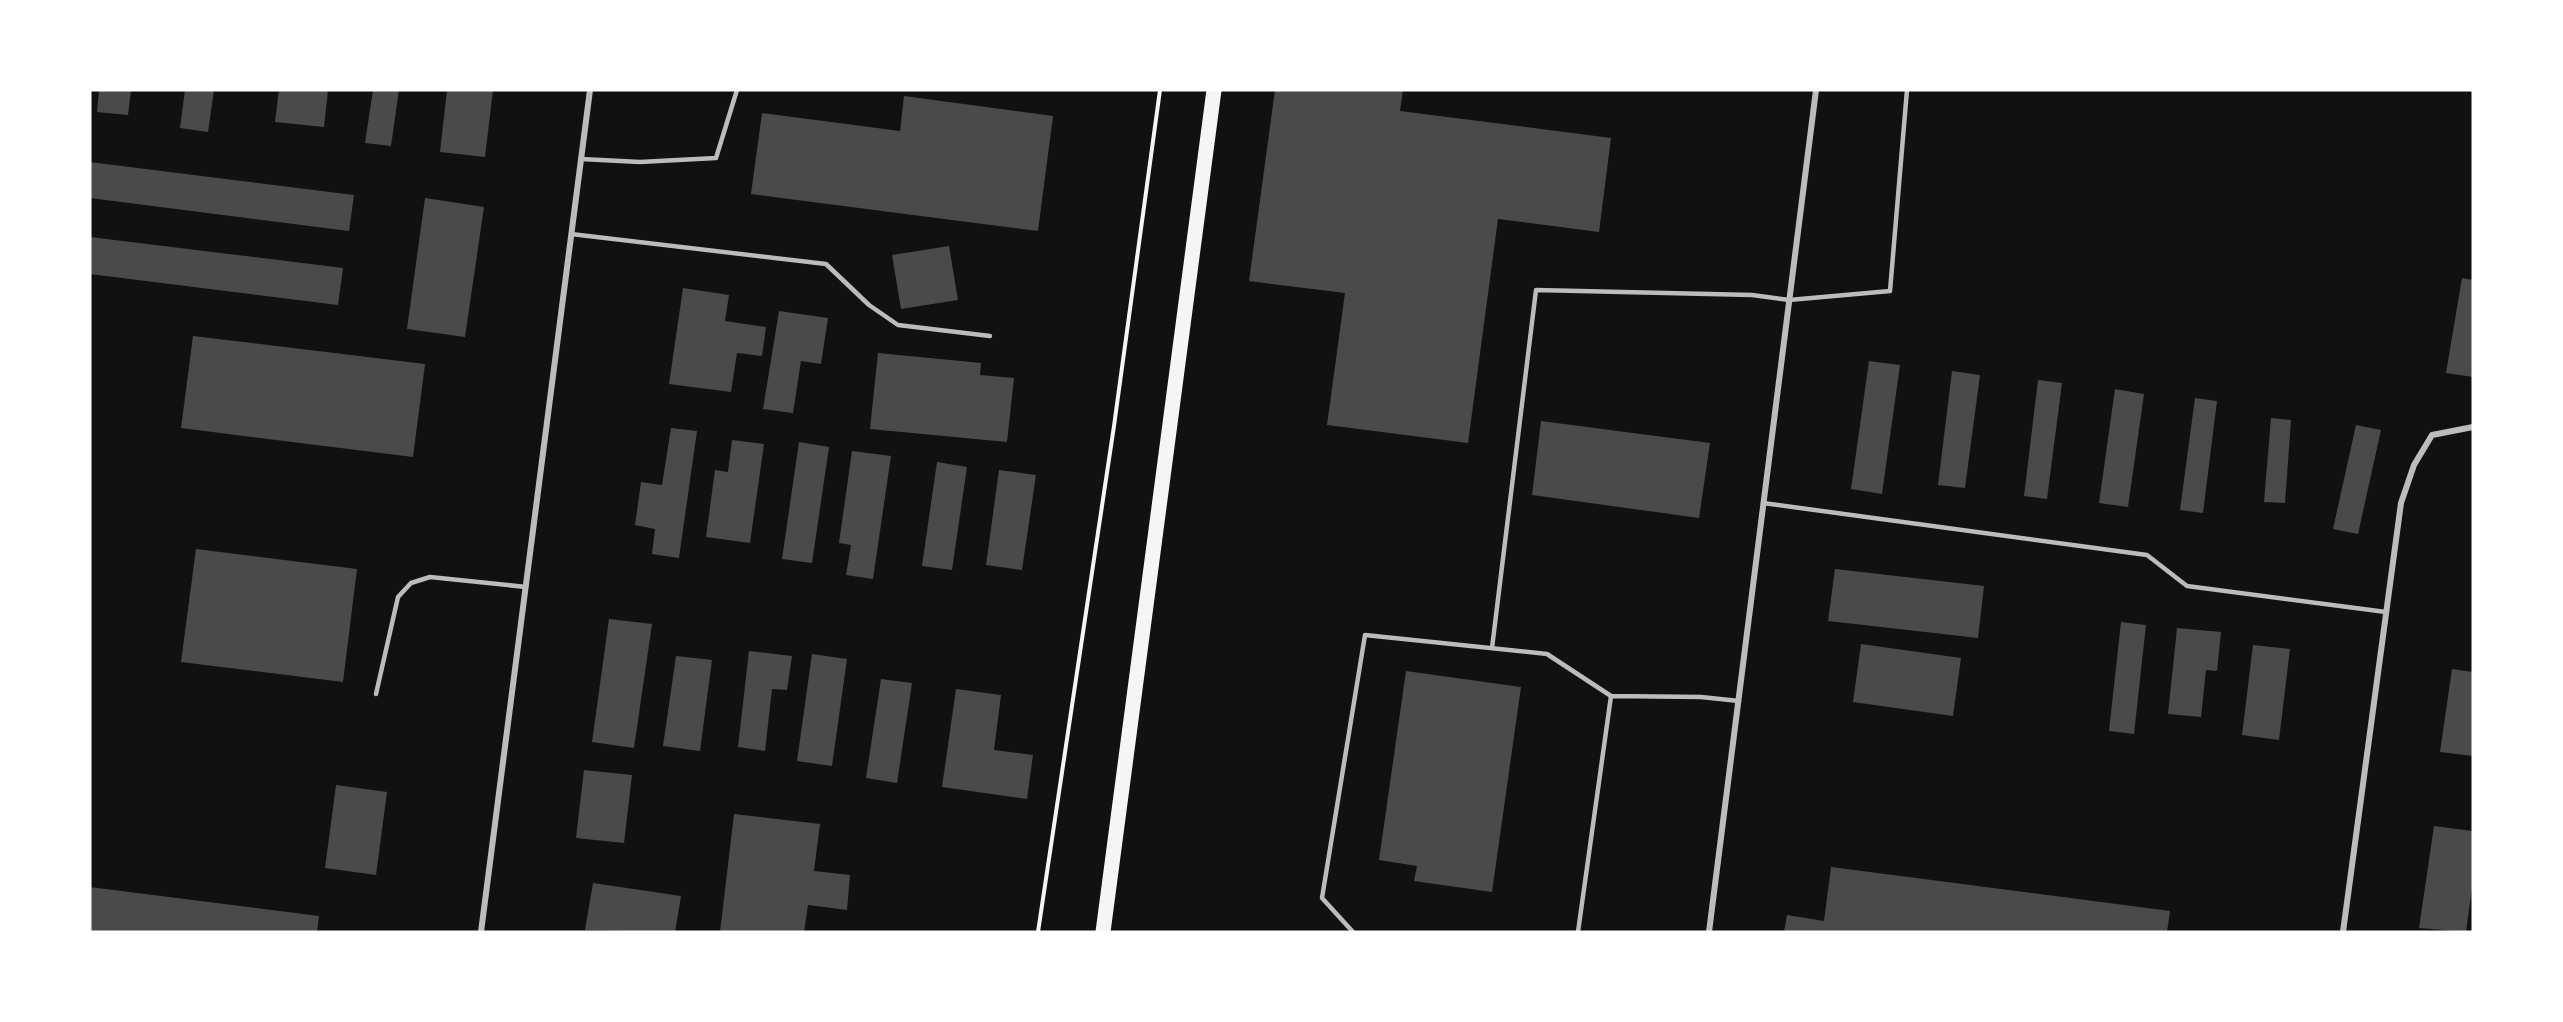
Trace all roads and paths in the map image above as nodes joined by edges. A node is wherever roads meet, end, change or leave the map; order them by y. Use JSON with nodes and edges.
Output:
{"nodes":[{"id":1,"x":590,"y":90,"type":"edge"},
{"id":2,"x":737,"y":90,"type":"edge"},
{"id":3,"x":1160,"y":90,"type":"edge"},
{"id":4,"x":1214,"y":90,"type":"edge"},
{"id":5,"x":1816,"y":90,"type":"edge"},
{"id":6,"x":1907,"y":90,"type":"edge"},
{"id":7,"x":581,"y":159,"type":"junction"},
{"id":8,"x":571,"y":234,"type":"junction"},
{"id":9,"x":1789,"y":300,"type":"junction"},
{"id":10,"x":990,"y":336,"type":"dead end"},
{"id":11,"x":2473,"y":427,"type":"edge"},
{"id":12,"x":1763,"y":503,"type":"junction"},
{"id":13,"x":526,"y":587,"type":"junction"},
{"id":14,"x":2386,"y":612,"type":"junction"},
{"id":15,"x":1492,"y":648,"type":"junction"},
{"id":16,"x":376,"y":694,"type":"dead end"},
{"id":17,"x":1611,"y":696,"type":"junction"},
{"id":18,"x":1739,"y":701,"type":"junction"},
{"id":19,"x":482,"y":932,"type":"edge"},
{"id":20,"x":1038,"y":932,"type":"edge"},
{"id":21,"x":1103,"y":932,"type":"edge"},
{"id":22,"x":1353,"y":932,"type":"edge"},
{"id":23,"x":1578,"y":932,"type":"edge"},
{"id":24,"x":1709,"y":932,"type":"edge"},
{"id":25,"x":2343,"y":932,"type":"edge"}],
"edges":[{"from":1,"to":7,"type":"street"},
{"from":2,"to":7,"type":"lane"},
{"from":3,"to":20,"type":"path"},
{"from":4,"to":21,"type":"main road"},
{"from":5,"to":9,"type":"street"},
{"from":6,"to":9,"type":"lane"},
{"from":7,"to":8,"type":"street"},
{"from":8,"to":10,"type":"lane"},
{"from":8,"to":13,"type":"street"},
{"from":9,"to":12,"type":"street"},
{"from":9,"to":15,"type":"lane"},
{"from":11,"to":14,"type":"street"},
{"from":12,"to":14,"type":"lane"},
{"from":12,"to":18,"type":"street"},
{"from":13,"to":16,"type":"lane"},
{"from":13,"to":19,"type":"street"},
{"from":14,"to":25,"type":"street"},
{"from":15,"to":17,"type":"lane"},
{"from":15,"to":22,"type":"lane"},
{"from":17,"to":18,"type":"lane"},
{"from":17,"to":23,"type":"lane"},
{"from":18,"to":24,"type":"street"}]}
